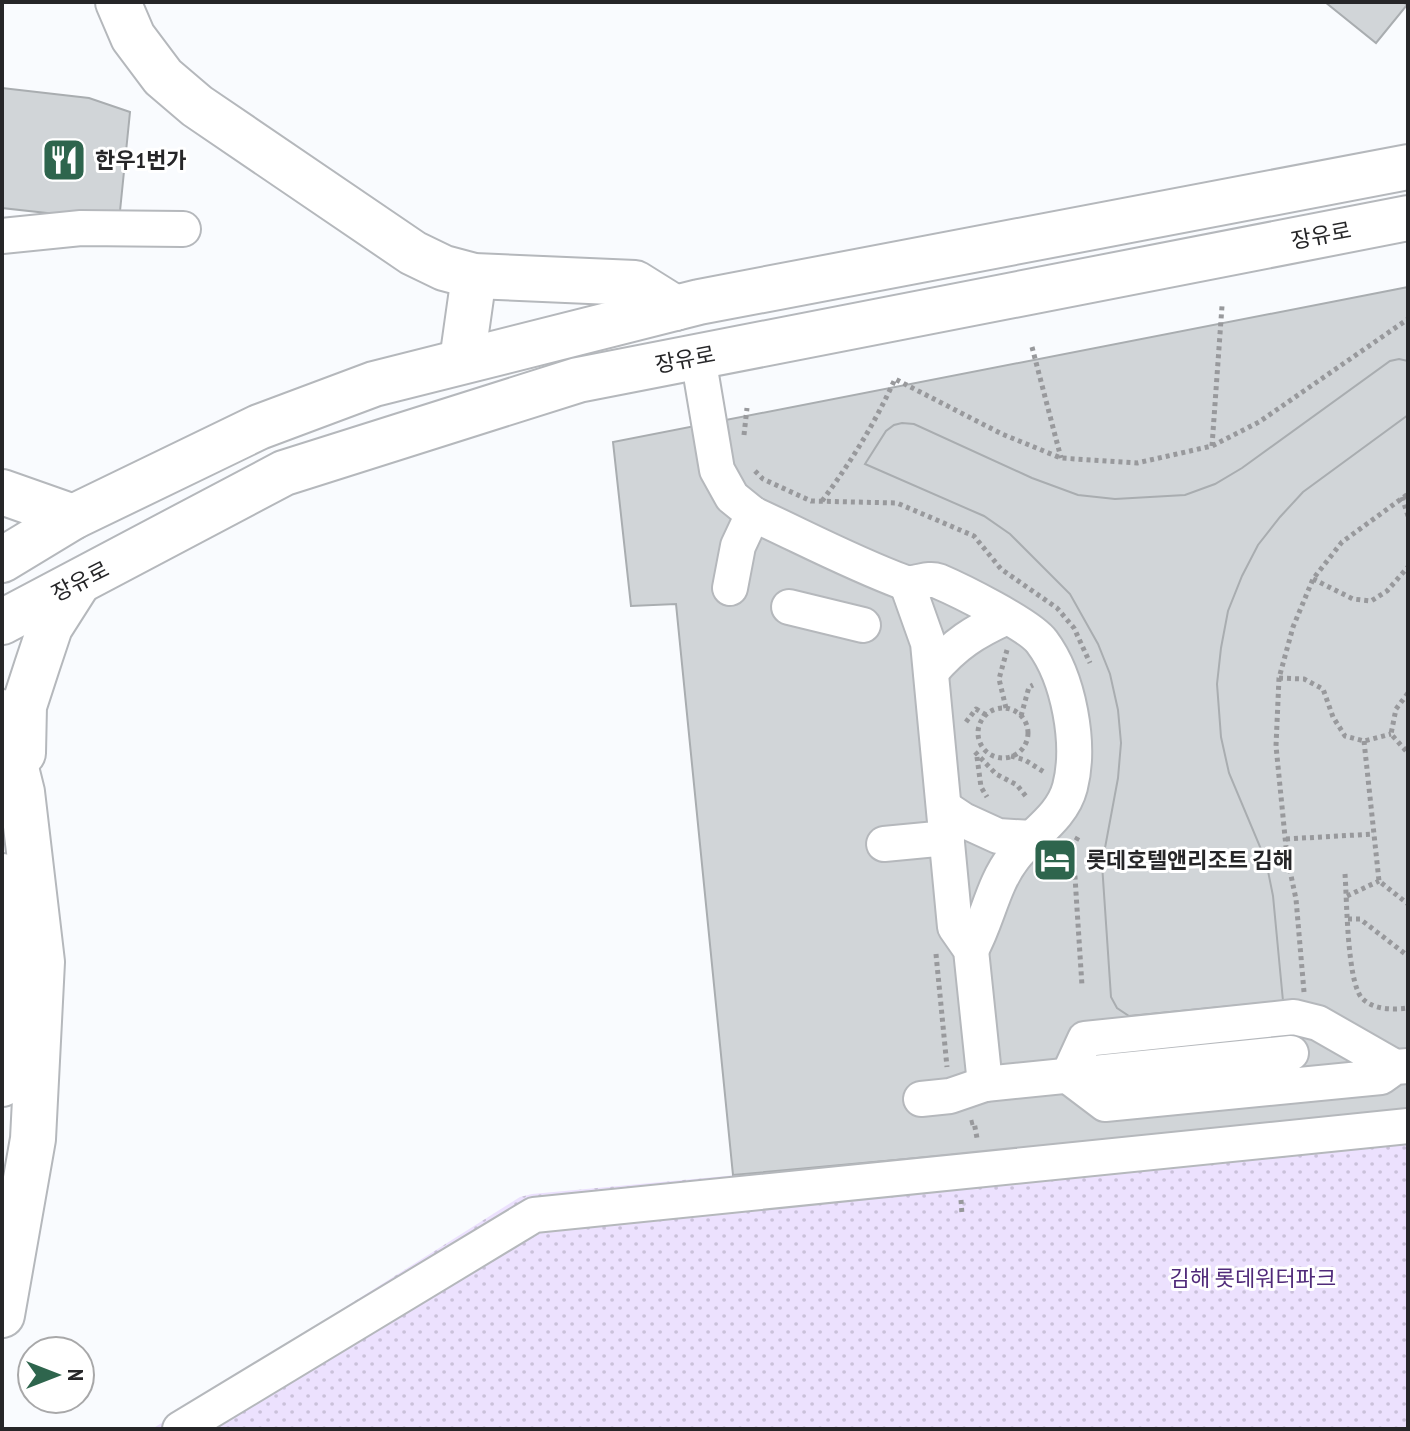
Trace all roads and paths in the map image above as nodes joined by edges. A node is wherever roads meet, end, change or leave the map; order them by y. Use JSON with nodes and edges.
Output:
{"nodes":[{"id":1,"x":118,"y":2,"type":"edge"},
{"id":2,"x":1408,"y":167,"type":"edge"},
{"id":3,"x":1408,"y":218,"type":"edge"},
{"id":4,"x":183,"y":229,"type":"dead end"},
{"id":5,"x":2,"y":236,"type":"edge"},
{"id":6,"x":474,"y":276,"type":"junction"},
{"id":7,"x":1222,"y":306,"type":"dead end"},
{"id":8,"x":675,"y":308,"type":"junction"},
{"id":9,"x":1408,"y":319,"type":"edge"},
{"id":10,"x":1032,"y":347,"type":"dead end"},
{"id":11,"x":698,"y":357,"type":"junction"},
{"id":12,"x":462,"y":361,"type":"junction"},
{"id":13,"x":1212,"y":446,"type":"junction"},
{"id":14,"x":1061,"y":458,"type":"junction"},
{"id":15,"x":2,"y":492,"type":"edge"},
{"id":16,"x":1405,"y":496,"type":"edge"},
{"id":17,"x":822,"y":501,"type":"dead end"},
{"id":18,"x":753,"y":514,"type":"junction"},
{"id":19,"x":1408,"y":516,"type":"edge"},
{"id":20,"x":73,"y":517,"type":"junction"},
{"id":21,"x":2,"y":560,"type":"edge"},
{"id":22,"x":1408,"y":567,"type":"edge"},
{"id":23,"x":1313,"y":579,"type":"junction"},
{"id":24,"x":78,"y":583,"type":"junction"},
{"id":25,"x":907,"y":584,"type":"junction"},
{"id":26,"x":730,"y":588,"type":"dead end"},
{"id":27,"x":789,"y":607,"type":"dead end"},
{"id":28,"x":2,"y":622,"type":"edge"},
{"id":29,"x":863,"y":625,"type":"dead end"},
{"id":30,"x":1005,"y":636,"type":"junction"},
{"id":31,"x":1018,"y":652,"type":"dead end"},
{"id":32,"x":931,"y":672,"type":"junction"},
{"id":33,"x":1033,"y":673,"type":"dead end"},
{"id":34,"x":1279,"y":678,"type":"junction"},
{"id":35,"x":1408,"y":693,"type":"edge"},
{"id":36,"x":1006,"y":708,"type":"junction"},
{"id":37,"x":2,"y":712,"type":"edge"},
{"id":38,"x":986,"y":715,"type":"junction"},
{"id":39,"x":1021,"y":716,"type":"junction"},
{"id":40,"x":957,"y":731,"type":"dead end"},
{"id":41,"x":1028,"y":731,"type":"junction"},
{"id":42,"x":1037,"y":733,"type":"dead end"},
{"id":43,"x":1391,"y":734,"type":"junction"},
{"id":44,"x":1364,"y":741,"type":"junction"},
{"id":45,"x":1408,"y":753,"type":"edge"},
{"id":46,"x":1011,"y":756,"type":"junction"},
{"id":47,"x":1046,"y":763,"type":"dead end"},
{"id":48,"x":1045,"y":773,"type":"junction"},
{"id":49,"x":1043,"y":784,"type":"dead end"},
{"id":50,"x":22,"y":792,"type":"junction"},
{"id":51,"x":990,"y":801,"type":"dead end"},
{"id":52,"x":946,"y":823,"type":"junction"},
{"id":53,"x":1033,"y":823,"type":"junction"},
{"id":54,"x":1374,"y":834,"type":"junction"},
{"id":55,"x":1286,"y":839,"type":"junction"},
{"id":56,"x":884,"y":844,"type":"dead end"},
{"id":57,"x":1345,"y":874,"type":"dead end"},
{"id":58,"x":2,"y":876,"type":"edge"},
{"id":59,"x":1379,"y":881,"type":"junction"},
{"id":60,"x":1347,"y":896,"type":"junction"},
{"id":61,"x":1408,"y":904,"type":"edge"},
{"id":62,"x":1348,"y":919,"type":"junction"},
{"id":63,"x":935,"y":944,"type":"dead end"},
{"id":64,"x":971,"y":950,"type":"junction"},
{"id":65,"x":1408,"y":956,"type":"edge"},
{"id":66,"x":1305,"y":1004,"type":"dead end"},
{"id":67,"x":1408,"y":1008,"type":"edge"},
{"id":68,"x":1291,"y":1053,"type":"dead end"},
{"id":69,"x":1402,"y":1067,"type":"edge"},
{"id":70,"x":1068,"y":1076,"type":"junction"},
{"id":71,"x":2,"y":1084,"type":"edge"},
{"id":72,"x":985,"y":1084,"type":"junction"},
{"id":73,"x":935,"y":1090,"type":"joint"},
{"id":74,"x":1408,"y":1126,"type":"edge"},
{"id":75,"x":2,"y":1315,"type":"edge"},
{"id":76,"x":180,"y":1429,"type":"edge"}],
"edges":[{"from":1,"to":6,"type":"main road"},
{"from":2,"to":8,"type":"main road"},
{"from":3,"to":11,"type":"main road","name":"장유로"},
{"from":4,"to":5,"type":"lane"},
{"from":6,"to":8,"type":"main road"},
{"from":6,"to":12,"type":"main road"},
{"from":7,"to":13,"type":"path"},
{"from":8,"to":12,"type":"main road"},
{"from":9,"to":13,"type":"path"},
{"from":10,"to":14,"type":"path"},
{"from":11,"to":18,"type":"lane"},
{"from":11,"to":24,"type":"main road","name":"장유로"},
{"from":12,"to":20,"type":"main road"},
{"from":13,"to":14,"type":"path"},
{"from":14,"to":17,"type":"path"},
{"from":15,"to":20,"type":"main road"},
{"from":16,"to":19,"type":"path"},
{"from":16,"to":23,"type":"path"},
{"from":18,"to":25,"type":"lane"},
{"from":18,"to":26,"type":"lane"},
{"from":20,"to":21,"type":"main road"},
{"from":22,"to":23,"type":"path"},
{"from":23,"to":34,"type":"path"},
{"from":24,"to":28,"type":"main road","name":"장유로"},
{"from":24,"to":50,"type":"main road"},
{"from":25,"to":30,"type":"lane"},
{"from":25,"to":32,"type":"lane"},
{"from":27,"to":29,"type":"lane"},
{"from":30,"to":31,"type":"path"},
{"from":30,"to":32,"type":"lane"},
{"from":30,"to":36,"type":"path"},
{"from":30,"to":53,"type":"lane"},
{"from":32,"to":52,"type":"lane"},
{"from":33,"to":39,"type":"path"},
{"from":34,"to":44,"type":"path"},
{"from":34,"to":55,"type":"path"},
{"from":35,"to":43,"type":"path"},
{"from":36,"to":38,"type":"path"},
{"from":36,"to":39,"type":"path"},
{"from":37,"to":50,"type":"main road"},
{"from":38,"to":40,"type":"path"},
{"from":38,"to":46,"type":"path"},
{"from":39,"to":41,"type":"path"},
{"from":41,"to":42,"type":"path"},
{"from":41,"to":46,"type":"path"},
{"from":43,"to":44,"type":"path"},
{"from":43,"to":45,"type":"path"},
{"from":44,"to":54,"type":"path"},
{"from":46,"to":48,"type":"path"},
{"from":47,"to":48,"type":"path"},
{"from":48,"to":49,"type":"path"},
{"from":50,"to":75,"type":"main road"},
{"from":51,"to":53,"type":"path"},
{"from":52,"to":53,"type":"lane"},
{"from":52,"to":56,"type":"lane"},
{"from":52,"to":64,"type":"lane"},
{"from":53,"to":64,"type":"lane"},
{"from":54,"to":55,"type":"path"},
{"from":54,"to":59,"type":"path"},
{"from":55,"to":66,"type":"path"},
{"from":57,"to":60,"type":"path"},
{"from":58,"to":71,"type":"main road"},
{"from":59,"to":60,"type":"path"},
{"from":59,"to":61,"type":"path"},
{"from":60,"to":62,"type":"path"},
{"from":62,"to":65,"type":"path"},
{"from":62,"to":67,"type":"path"},
{"from":63,"to":73,"type":"path"},
{"from":64,"to":72,"type":"lane"},
{"from":68,"to":70,"type":"lane"},
{"from":69,"to":70,"type":"lane"},
{"from":69,"to":70,"type":"lane"},
{"from":70,"to":72,"type":"lane"},
{"from":72,"to":73,"type":"lane"},
{"from":74,"to":76,"type":"lane"}]}
